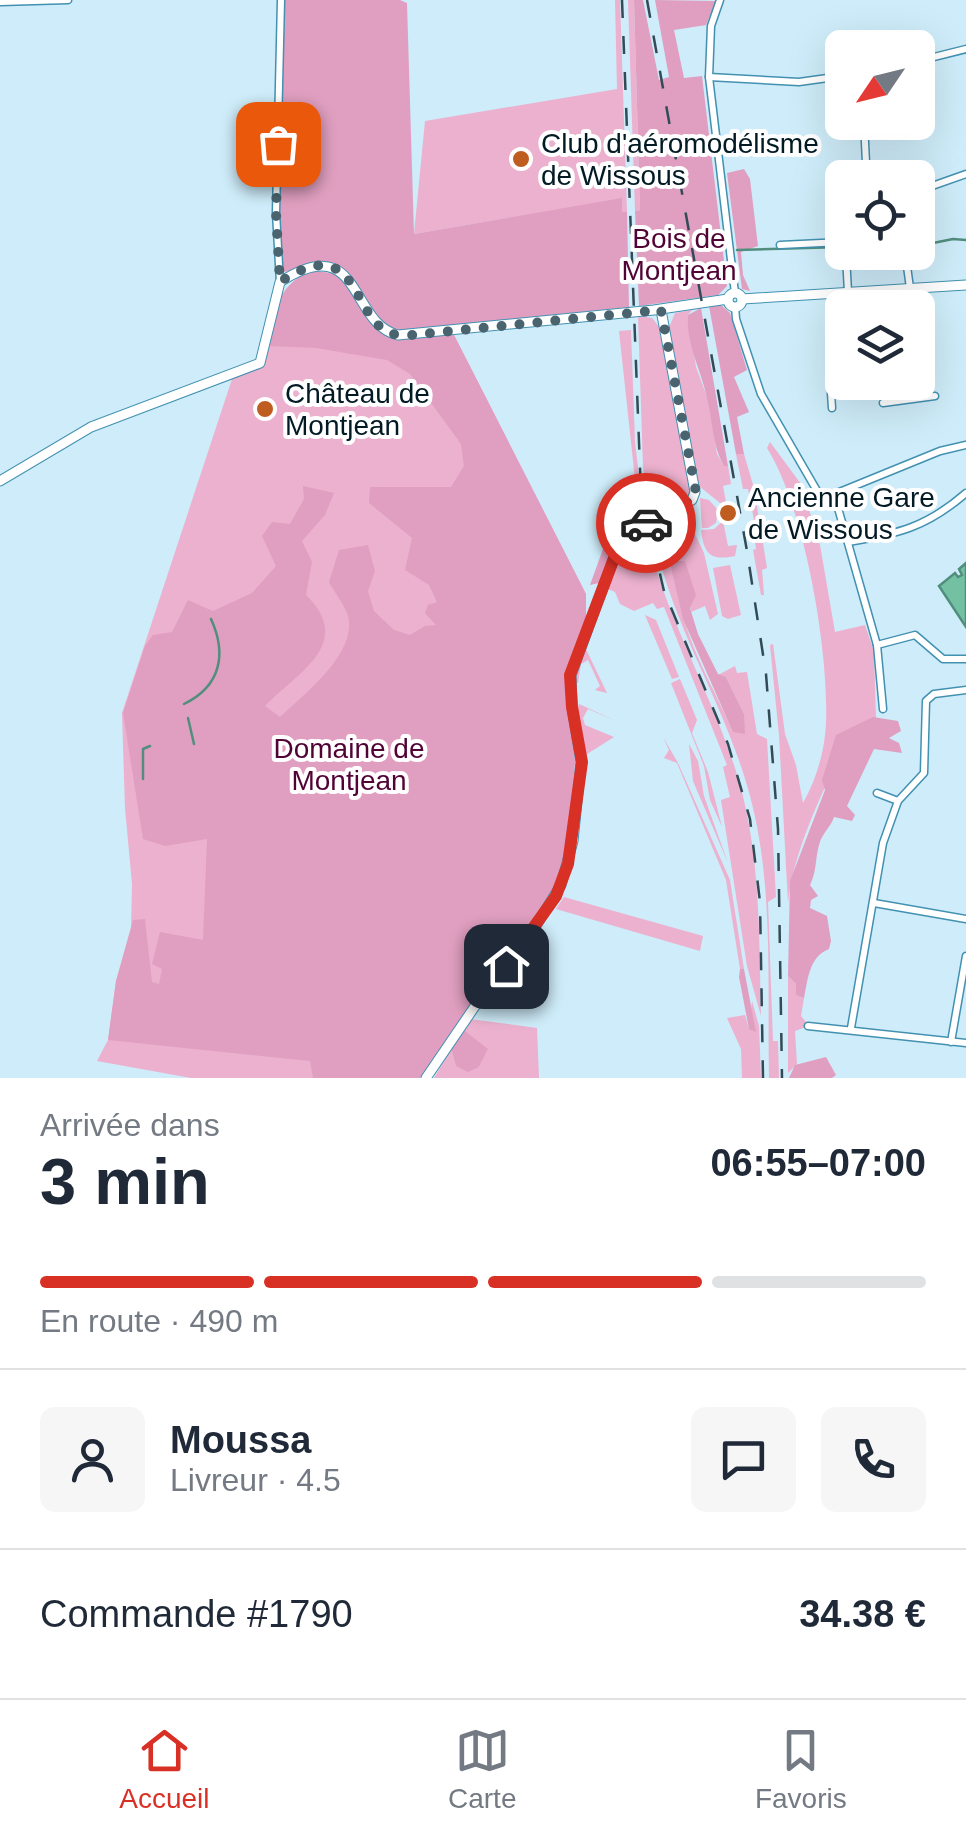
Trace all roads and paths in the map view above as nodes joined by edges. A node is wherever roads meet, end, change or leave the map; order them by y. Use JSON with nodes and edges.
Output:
{"nodes":[{"id":1,"x":68,"y":0,"type":"edge"},
{"id":2,"x":281,"y":0,"type":"edge"},
{"id":3,"x":720,"y":0,"type":"edge"},
{"id":4,"x":0,"y":2,"type":"edge"},
{"id":5,"x":966,"y":49,"type":"edge"},
{"id":6,"x":935,"y":57,"type":"edge"},
{"id":7,"x":709,"y":77,"type":"junction"},
{"id":8,"x":825,"y":78,"type":"edge"},
{"id":9,"x":966,"y":174,"type":"edge"},
{"id":10,"x":935,"y":185,"type":"edge"},
{"id":11,"x":825,"y":243,"type":"edge"},
{"id":12,"x":780,"y":245,"type":"dead end"},
{"id":13,"x":906,"y":270,"type":"edge"},
{"id":14,"x":280,"y":282,"type":"junction"},
{"id":15,"x":966,"y":286,"type":"edge"},
{"id":16,"x":906,"y":288,"type":"junction"},
{"id":17,"x":876,"y":290,"type":"edge"},
{"id":18,"x":825,"y":293,"type":"edge"},
{"id":19,"x":735,"y":299,"type":"junction"},
{"id":20,"x":661,"y":310,"type":"junction"},
{"id":21,"x":832,"y":400,"type":"edge"},
{"id":22,"x":911,"y":400,"type":"edge"},
{"id":23,"x":882,"y":403,"type":"dead end"},
{"id":24,"x":832,"y":408,"type":"dead end"},
{"id":25,"x":966,"y":445,"type":"edge"},
{"id":26,"x":0,"y":481,"type":"edge"},
{"id":27,"x":834,"y":494,"type":"junction"},
{"id":28,"x":966,"y":494,"type":"edge"},
{"id":29,"x":848,"y":542,"type":"junction"},
{"id":30,"x":877,"y":646,"type":"junction"},
{"id":31,"x":966,"y":659,"type":"edge"},
{"id":32,"x":966,"y":690,"type":"edge"},
{"id":33,"x":884,"y":709,"type":"dead end"},
{"id":34,"x":877,"y":793,"type":"dead end"},
{"id":35,"x":898,"y":802,"type":"junction"},
{"id":36,"x":874,"y":903,"type":"junction"},
{"id":37,"x":966,"y":919,"type":"edge"},
{"id":38,"x":966,"y":956,"type":"edge"},
{"id":39,"x":808,"y":1026,"type":"dead end"},
{"id":40,"x":851,"y":1028,"type":"junction"},
{"id":41,"x":951,"y":1042,"type":"junction"},
{"id":42,"x":966,"y":1043,"type":"edge"},
{"id":43,"x":426,"y":1078,"type":"edge"}],
"edges":[{"from":1,"to":4,"type":"street"},
{"from":2,"to":14,"type":"street"},
{"from":3,"to":7,"type":"street"},
{"from":5,"to":6,"type":"street"},
{"from":7,"to":8,"type":"street"},
{"from":7,"to":19,"type":"street"},
{"from":9,"to":10,"type":"street"},
{"from":11,"to":12,"type":"street"},
{"from":13,"to":16,"type":"street"},
{"from":14,"to":20,"type":"street"},
{"from":14,"to":26,"type":"street"},
{"from":15,"to":16,"type":"street"},
{"from":16,"to":17,"type":"street"},
{"from":18,"to":19,"type":"street"},
{"from":19,"to":20,"type":"street"},
{"from":19,"to":27,"type":"street"},
{"from":20,"to":43,"type":"street","bridge":true},
{"from":21,"to":24,"type":"street"},
{"from":22,"to":23,"type":"street"},
{"from":25,"to":27,"type":"street"},
{"from":27,"to":29,"type":"street"},
{"from":28,"to":29,"type":"street"},
{"from":29,"to":30,"type":"street"},
{"from":30,"to":31,"type":"street"},
{"from":30,"to":33,"type":"street"},
{"from":32,"to":35,"type":"street"},
{"from":34,"to":35,"type":"street"},
{"from":35,"to":36,"type":"street"},
{"from":36,"to":37,"type":"street"},
{"from":36,"to":40,"type":"street"},
{"from":38,"to":41,"type":"street"},
{"from":39,"to":40,"type":"street"},
{"from":40,"to":41,"type":"street"},
{"from":41,"to":42,"type":"street"}]}
